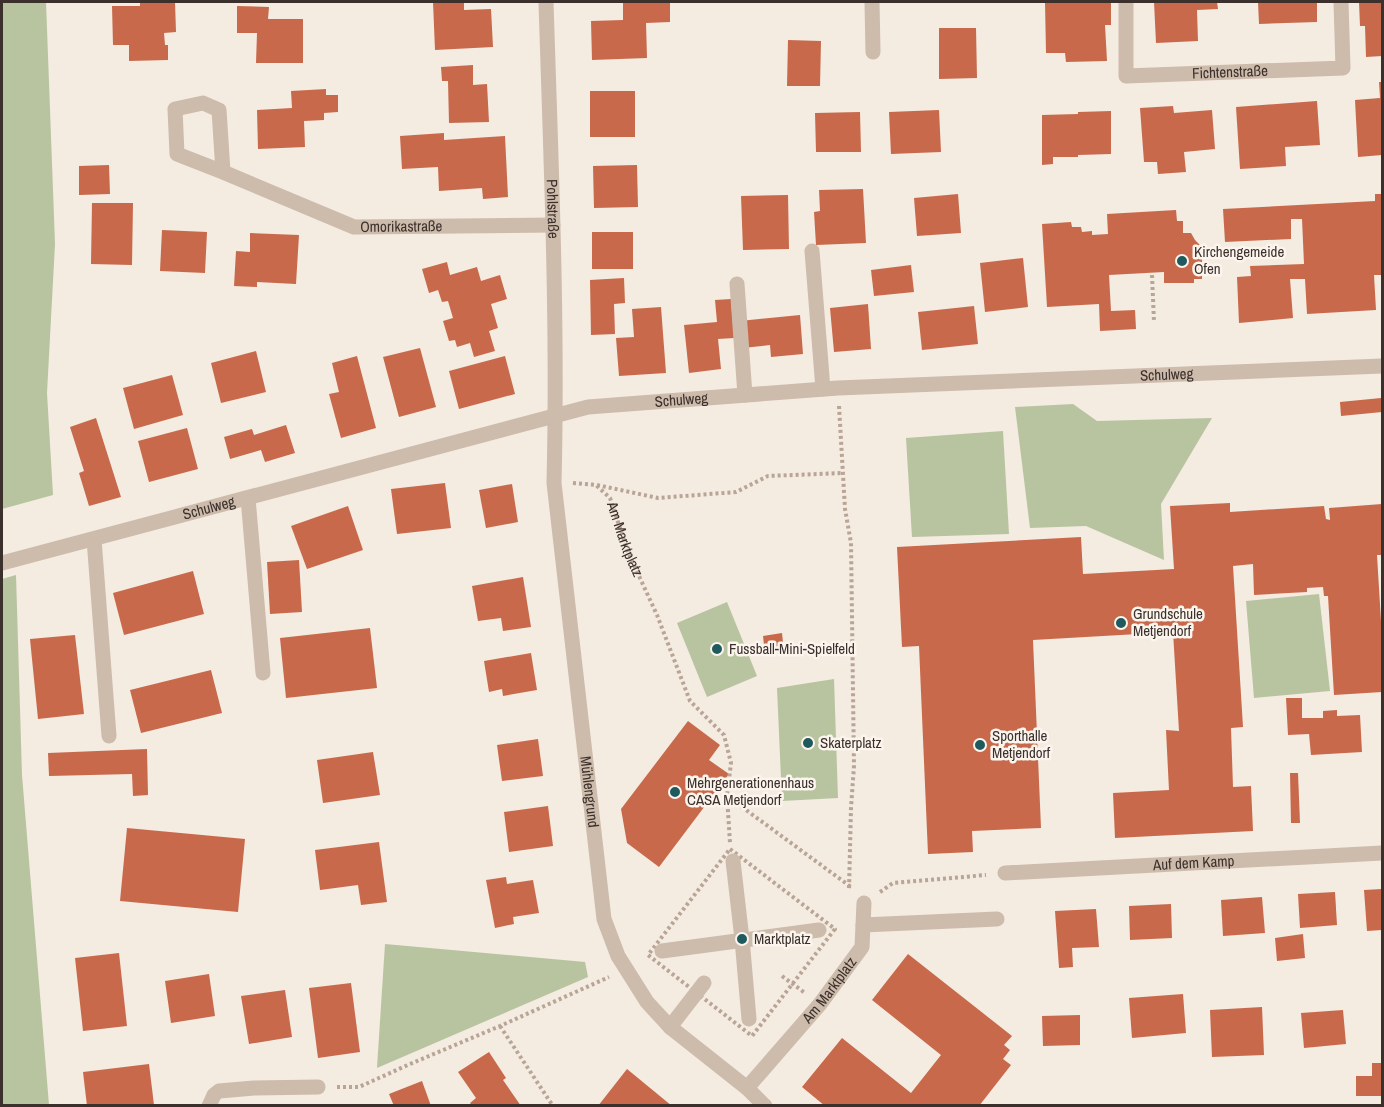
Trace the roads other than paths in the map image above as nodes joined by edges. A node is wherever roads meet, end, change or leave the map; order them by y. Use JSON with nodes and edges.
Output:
{"nodes":[{"id":1,"x":546,"y":2,"type":"edge"},
{"id":2,"x":872,"y":2,"type":"edge"},
{"id":3,"x":1126,"y":2,"type":"edge"},
{"id":4,"x":1341,"y":2,"type":"edge"},
{"id":5,"x":873,"y":52,"type":"dead end"},
{"id":6,"x":223,"y":172,"type":"junction"},
{"id":7,"x":553,"y":225,"type":"junction"},
{"id":8,"x":812,"y":251,"type":"dead end"},
{"id":9,"x":737,"y":284,"type":"dead end"},
{"id":10,"x":1383,"y":366,"type":"edge"},
{"id":11,"x":831,"y":388,"type":"junction"},
{"id":12,"x":745,"y":395,"type":"junction"},
{"id":13,"x":556,"y":416,"type":"junction"},
{"id":14,"x":248,"y":498,"type":"junction"},
{"id":15,"x":94,"y":539,"type":"junction"},
{"id":16,"x":2,"y":563,"type":"edge"},
{"id":17,"x":263,"y":673,"type":"dead end"},
{"id":18,"x":109,"y":736,"type":"dead end"},
{"id":19,"x":1383,"y":854,"type":"edge"},
{"id":20,"x":733,"y":861,"type":"road end"},
{"id":21,"x":1005,"y":873,"type":"road end"},
{"id":22,"x":864,"y":903,"type":"road end"},
{"id":23,"x":996,"y":919,"type":"dead end"},
{"id":24,"x":863,"y":925,"type":"junction"},
{"id":25,"x":827,"y":929,"type":"road end"},
{"id":26,"x":742,"y":939,"type":"junction"},
{"id":27,"x":662,"y":951,"type":"dead end"},
{"id":28,"x":704,"y":983,"type":"dead end"},
{"id":29,"x":749,"y":1018,"type":"dead end"},
{"id":30,"x":670,"y":1028,"type":"junction"},
{"id":31,"x":318,"y":1087,"type":"road end"},
{"id":32,"x":747,"y":1088,"type":"junction"},
{"id":33,"x":209,"y":1106,"type":"edge"},
{"id":34,"x":765,"y":1106,"type":"edge"}],
"edges":[{"from":1,"to":7,"type":"street","name":"Pohlstraße"},
{"from":2,"to":5,"type":"street"},
{"from":3,"to":4,"type":"street","name":"Fichtenstraße"},
{"from":6,"to":6,"type":"street","name":"Omorikastraße"},
{"from":6,"to":7,"type":"street","name":"Omorikastraße"},
{"from":7,"to":13,"type":"street","name":"Pohlstraße"},
{"from":8,"to":11,"type":"street"},
{"from":9,"to":12,"type":"street"},
{"from":10,"to":11,"type":"street","name":"Schulweg"},
{"from":11,"to":12,"type":"street","name":"Schulweg"},
{"from":12,"to":13,"type":"street","name":"Schulweg"},
{"from":13,"to":14,"type":"street","name":"Schulweg"},
{"from":13,"to":30,"type":"street","name":"Mühlengrund"},
{"from":14,"to":15,"type":"street","name":"Schulweg"},
{"from":14,"to":17,"type":"street"},
{"from":15,"to":16,"type":"street","name":"Schulweg"},
{"from":15,"to":18,"type":"street"},
{"from":19,"to":21,"type":"street","name":"Auf dem Kamp"},
{"from":20,"to":26,"type":"street"},
{"from":22,"to":24,"type":"street","name":"Am Marktplatz"},
{"from":23,"to":24,"type":"street"},
{"from":24,"to":32,"type":"street","name":"Am Marktplatz"},
{"from":25,"to":26,"type":"street"},
{"from":26,"to":27,"type":"street"},
{"from":26,"to":29,"type":"street"},
{"from":28,"to":30,"type":"street"},
{"from":30,"to":32,"type":"street","name":"Mühlengrund"},
{"from":31,"to":33,"type":"street"},
{"from":32,"to":34,"type":"street","name":"Mühlengrund"}]}
